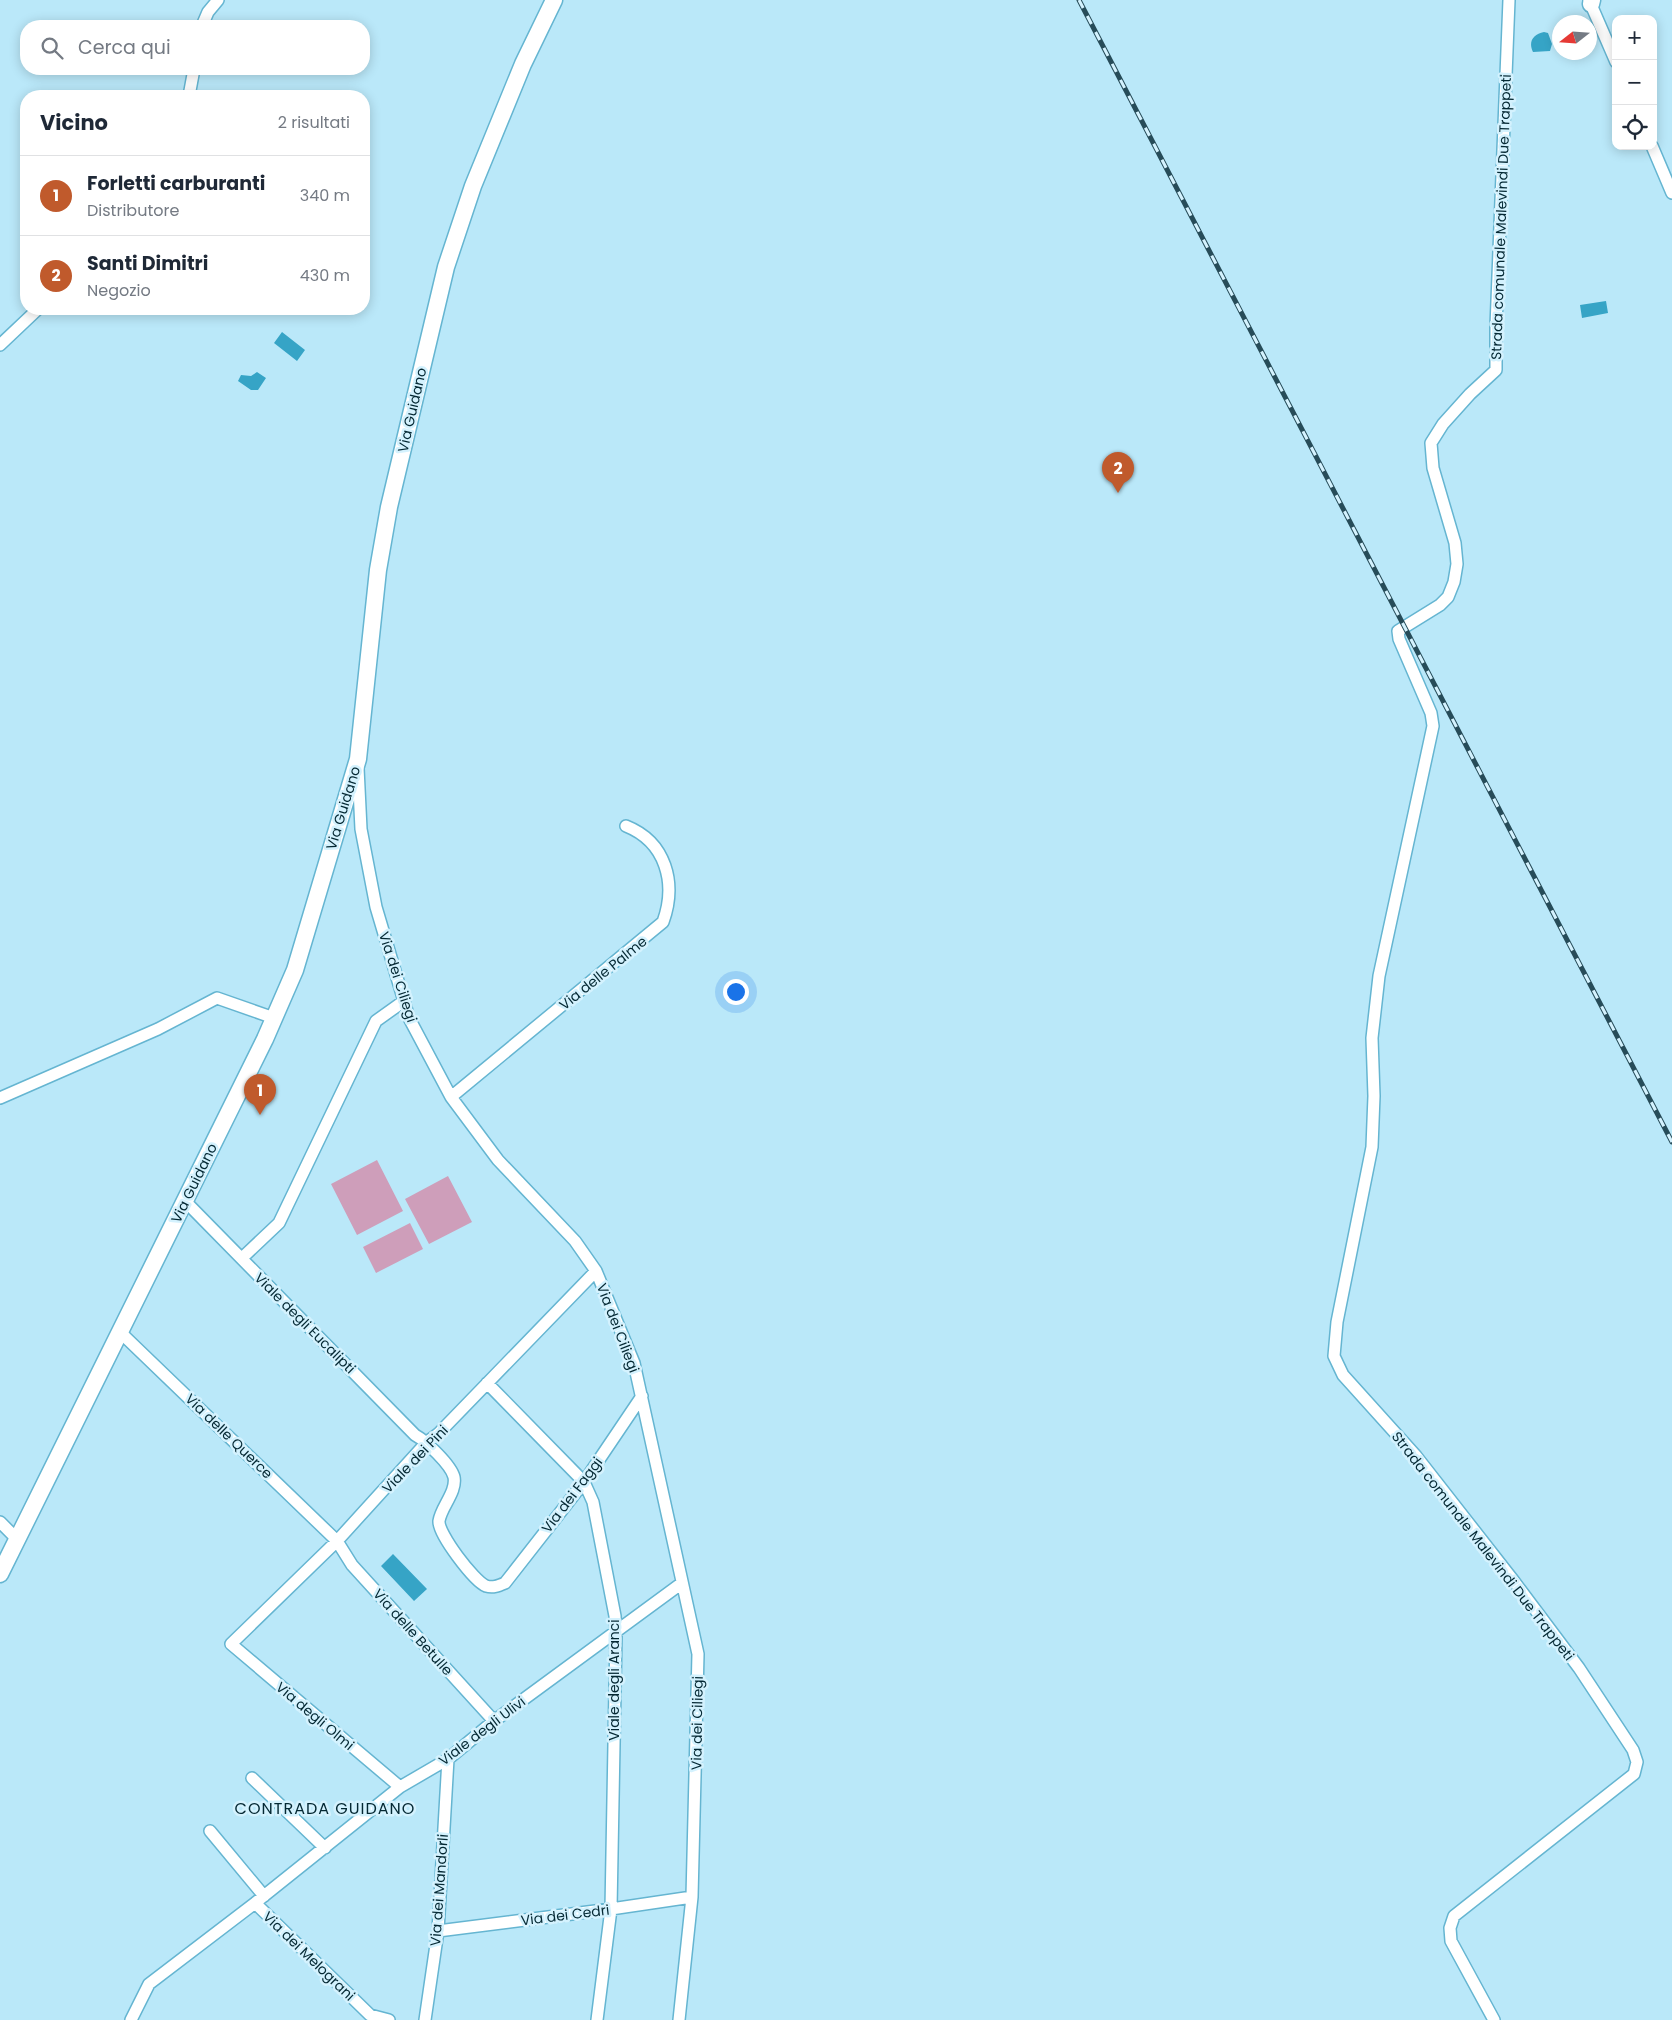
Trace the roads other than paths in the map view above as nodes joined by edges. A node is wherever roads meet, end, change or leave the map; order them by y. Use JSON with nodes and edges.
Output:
{"nodes":[{"id":1,"x":218,"y":0,"type":"edge"},
{"id":2,"x":554,"y":0,"type":"edge"},
{"id":3,"x":1510,"y":0,"type":"edge"},
{"id":4,"x":1590,"y":1,"type":"edge"},
{"id":5,"x":205,"y":20,"type":"edge"},
{"id":6,"x":1615,"y":60,"type":"edge"},
{"id":7,"x":193,"y":75,"type":"edge"},
{"id":8,"x":190,"y":90,"type":"edge"},
{"id":9,"x":1654,"y":150,"type":"edge"},
{"id":10,"x":1672,"y":193,"type":"edge"},
{"id":11,"x":32,"y":315,"type":"edge"},
{"id":12,"x":0,"y":345,"type":"edge"},
{"id":13,"x":358,"y":759,"type":"junction"},
{"id":14,"x":626,"y":826,"type":"dead end"},
{"id":15,"x":404,"y":1002,"type":"junction"},
{"id":16,"x":274,"y":1018,"type":"junction"},
{"id":17,"x":451,"y":1097,"type":"junction"},
{"id":18,"x":0,"y":1098,"type":"edge"},
{"id":19,"x":185,"y":1202,"type":"junction"},
{"id":20,"x":242,"y":1258,"type":"junction"},
{"id":21,"x":596,"y":1271,"type":"junction"},
{"id":22,"x":120,"y":1332,"type":"junction"},
{"id":23,"x":488,"y":1383,"type":"junction"},
{"id":24,"x":642,"y":1396,"type":"junction"},
{"id":25,"x":427,"y":1442,"type":"junction"},
{"id":26,"x":584,"y":1482,"type":"junction"},
{"id":27,"x":0,"y":1522,"type":"edge"},
{"id":28,"x":17,"y":1539,"type":"junction"},
{"id":29,"x":337,"y":1541,"type":"junction"},
{"id":30,"x":0,"y":1574,"type":"edge"},
{"id":31,"x":682,"y":1583,"type":"junction"},
{"id":32,"x":495,"y":1587,"type":"joint"},
{"id":33,"x":616,"y":1634,"type":"junction"},
{"id":34,"x":231,"y":1644,"type":"joint"},
{"id":35,"x":494,"y":1720,"type":"junction"},
{"id":36,"x":448,"y":1759,"type":"junction"},
{"id":37,"x":252,"y":1778,"type":"dead end"},
{"id":38,"x":400,"y":1787,"type":"junction"},
{"id":39,"x":210,"y":1831,"type":"dead end"},
{"id":40,"x":325,"y":1848,"type":"junction"},
{"id":41,"x":692,"y":1897,"type":"junction"},
{"id":42,"x":259,"y":1900,"type":"junction"},
{"id":43,"x":610,"y":1910,"type":"junction"},
{"id":44,"x":438,"y":1931,"type":"junction"},
{"id":45,"x":367,"y":2018,"type":"edge"},
{"id":46,"x":131,"y":2020,"type":"edge"},
{"id":47,"x":389,"y":2020,"type":"edge"},
{"id":48,"x":425,"y":2020,"type":"edge"},
{"id":49,"x":597,"y":2020,"type":"edge"},
{"id":50,"x":679,"y":2020,"type":"edge"},
{"id":51,"x":1494,"y":2020,"type":"edge"}],
"edges":[{"from":1,"to":5,"type":"street"},
{"from":2,"to":13,"type":"main road","name":"Via Guidano"},
{"from":3,"to":51,"type":"street","name":"Strada comunale Malevindi Due Trappeti"},
{"from":4,"to":6,"type":"street"},
{"from":7,"to":8,"type":"street"},
{"from":9,"to":10,"type":"street"},
{"from":11,"to":12,"type":"street"},
{"from":13,"to":15,"type":"street","name":"Via dei Ciliegi"},
{"from":13,"to":16,"type":"main road","name":"Via Guidano"},
{"from":14,"to":17,"type":"street","name":"Via delle Palme"},
{"from":15,"to":17,"type":"street","name":"Via dei Ciliegi"},
{"from":15,"to":20,"type":"street"},
{"from":16,"to":18,"type":"street"},
{"from":16,"to":19,"type":"main road","name":"Via Guidano"},
{"from":17,"to":21,"type":"street","name":"Via dei Ciliegi"},
{"from":19,"to":20,"type":"street","name":"Viale degli Eucalipti"},
{"from":19,"to":22,"type":"main road","name":"Via Guidano"},
{"from":20,"to":25,"type":"street","name":"Viale degli Eucalipti"},
{"from":21,"to":23,"type":"street","name":"Viale dei Pini"},
{"from":21,"to":24,"type":"street","name":"Via dei Ciliegi"},
{"from":22,"to":28,"type":"main road","name":"Via Guidano"},
{"from":22,"to":29,"type":"street","name":"Via delle Querce"},
{"from":23,"to":25,"type":"street","name":"Viale dei Pini"},
{"from":23,"to":26,"type":"street","name":"Viale degli Aranci"},
{"from":24,"to":26,"type":"street","name":"Via dei Faggi"},
{"from":24,"to":31,"type":"street","name":"Via dei Ciliegi"},
{"from":25,"to":29,"type":"street","name":"Viale dei Pini"},
{"from":25,"to":32,"type":"street","name":"Viale degli Eucalipti"},
{"from":26,"to":32,"type":"street","name":"Via dei Faggi"},
{"from":26,"to":33,"type":"street","name":"Viale degli Aranci"},
{"from":27,"to":28,"type":"street"},
{"from":28,"to":30,"type":"main road","name":"Via Guidano"},
{"from":29,"to":34,"type":"street","name":"Viale dei Pini"},
{"from":29,"to":35,"type":"street","name":"Via delle Betulle"},
{"from":31,"to":33,"type":"street","name":"Viale degli Ulivi"},
{"from":31,"to":41,"type":"street","name":"Via dei Ciliegi"},
{"from":33,"to":35,"type":"street","name":"Viale degli Ulivi"},
{"from":33,"to":43,"type":"street","name":"Viale degli Aranci"},
{"from":34,"to":38,"type":"street","name":"Via degli Olmi"},
{"from":35,"to":36,"type":"street","name":"Viale degli Ulivi"},
{"from":36,"to":38,"type":"street","name":"Viale degli Ulivi"},
{"from":36,"to":44,"type":"street","name":"Via dei Mandorli"},
{"from":37,"to":40,"type":"street"},
{"from":38,"to":40,"type":"street","name":"Viale degli Ulivi"},
{"from":39,"to":42,"type":"street","name":"Via dei Melograni"},
{"from":40,"to":42,"type":"street","name":"Viale degli Ulivi"},
{"from":41,"to":43,"type":"street","name":"Via dei Cedri"},
{"from":41,"to":50,"type":"street","name":"Via dei Ciliegi"},
{"from":42,"to":45,"type":"street","name":"Via dei Melograni"},
{"from":42,"to":46,"type":"street","name":"Viale degli Ulivi"},
{"from":43,"to":44,"type":"street","name":"Via dei Cedri"},
{"from":43,"to":49,"type":"street","name":"Viale degli Aranci"},
{"from":44,"to":48,"type":"street","name":"Via dei Mandorli"},
{"from":45,"to":47,"type":"street","name":"Via dei Melograni"}]}
